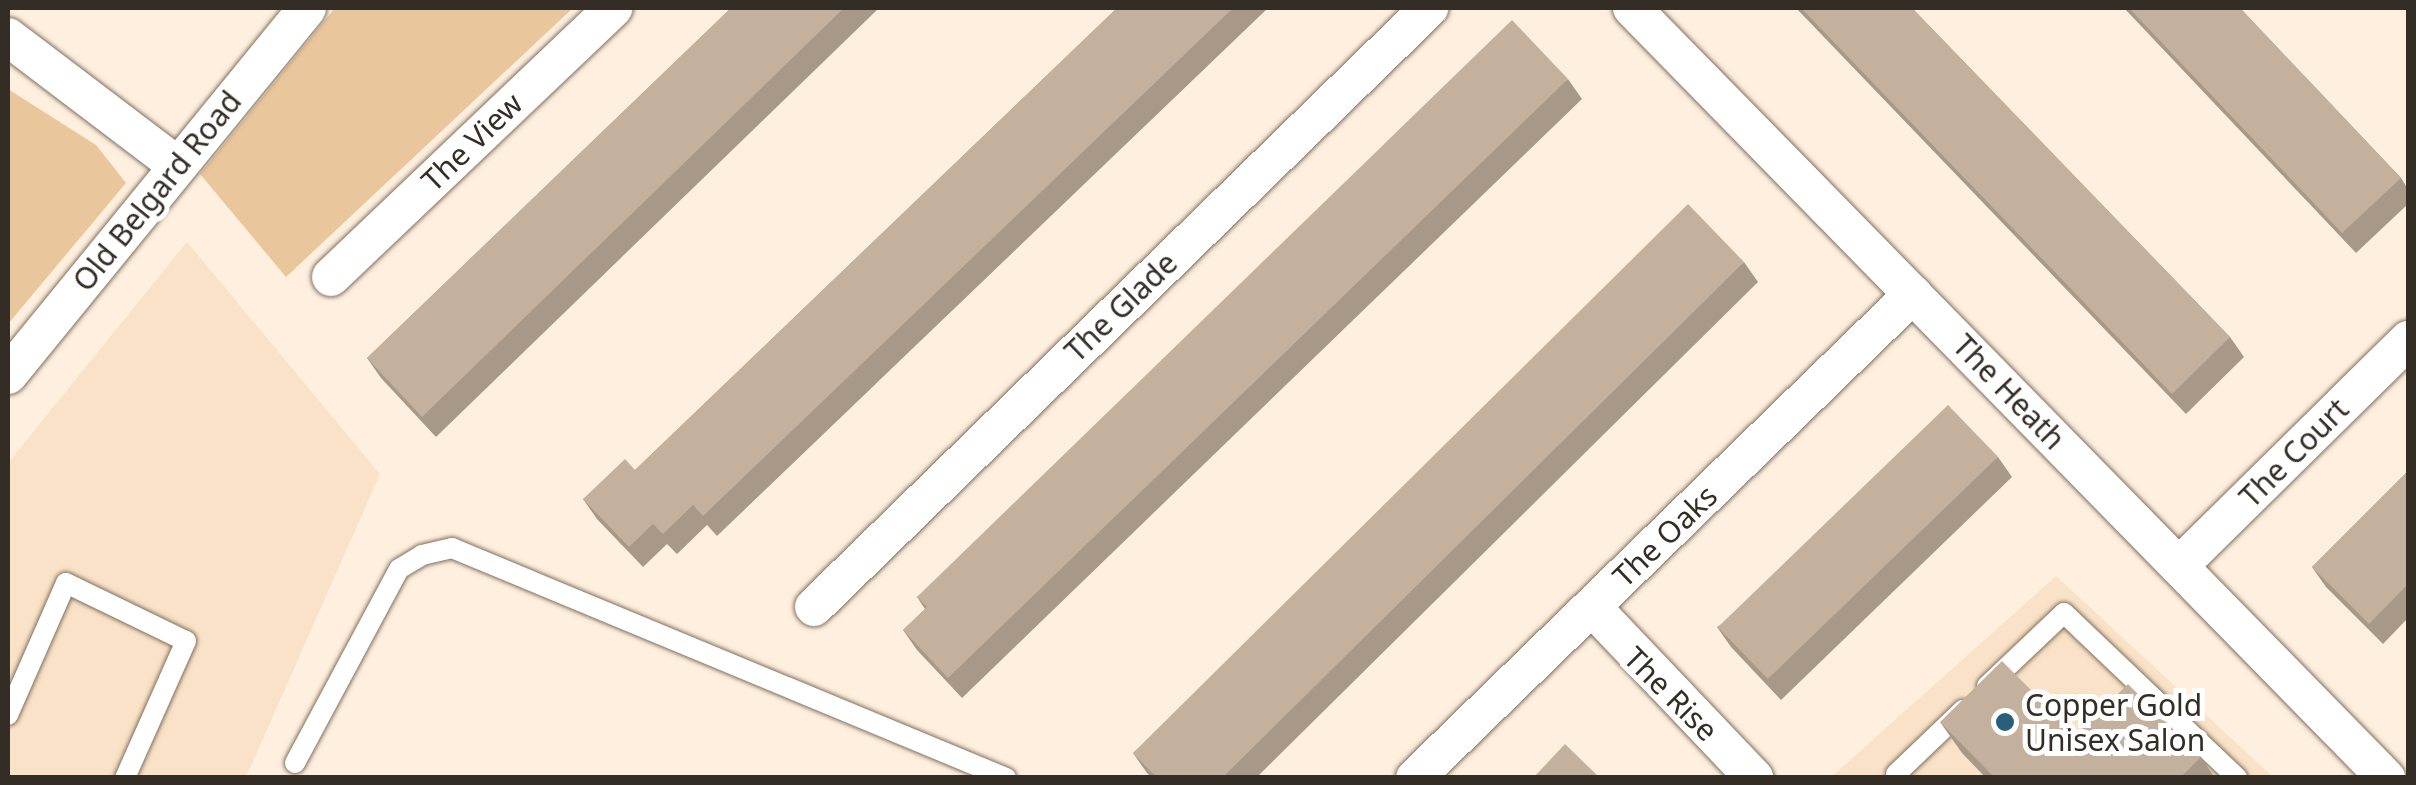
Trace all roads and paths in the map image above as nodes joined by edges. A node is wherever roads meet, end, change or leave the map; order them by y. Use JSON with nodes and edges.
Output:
{"nodes":[{"id":1,"x":308,"y":8,"type":"edge"},
{"id":2,"x":613,"y":8,"type":"edge"},
{"id":3,"x":1428,"y":8,"type":"edge"},
{"id":4,"x":1632,"y":8,"type":"edge"},
{"id":5,"x":8,"y":36,"type":"edge"},
{"id":6,"x":178,"y":166,"type":"junction"},
{"id":7,"x":331,"y":277,"type":"dead end"},
{"id":8,"x":1914,"y":294,"type":"junction"},
{"id":9,"x":2408,"y":340,"type":"edge"},
{"id":10,"x":8,"y":375,"type":"edge"},
{"id":11,"x":2179,"y":566,"type":"junction"},
{"id":12,"x":814,"y":608,"type":"dead end"},
{"id":13,"x":1592,"y":608,"type":"junction"},
{"id":14,"x":8,"y":715,"type":"edge"},
{"id":15,"x":295,"y":762,"type":"dead end"},
{"id":16,"x":1896,"y":776,"type":"edge"},
{"id":17,"x":124,"y":778,"type":"edge"},
{"id":18,"x":1006,"y":778,"type":"edge"},
{"id":19,"x":1415,"y":778,"type":"edge"},
{"id":20,"x":1754,"y":778,"type":"edge"},
{"id":21,"x":2237,"y":778,"type":"edge"},
{"id":22,"x":2386,"y":778,"type":"edge"}],
"edges":[{"from":1,"to":6,"type":"street","name":"Old Belgard Road"},
{"from":2,"to":7,"type":"street","name":"The View"},
{"from":3,"to":12,"type":"street","name":"The Glade"},
{"from":4,"to":8,"type":"street","name":"The Heath"},
{"from":5,"to":6,"type":"street"},
{"from":6,"to":10,"type":"street","name":"Old Belgard Road"},
{"from":8,"to":11,"type":"street","name":"The Heath"},
{"from":8,"to":13,"type":"street","name":"The Oaks"},
{"from":9,"to":11,"type":"street","name":"The Court"},
{"from":11,"to":22,"type":"street","name":"The Heath"},
{"from":13,"to":19,"type":"street","name":"The Oaks"},
{"from":13,"to":20,"type":"street","name":"The Rise"},
{"from":14,"to":17,"type":"lane"},
{"from":15,"to":18,"type":"lane"},
{"from":16,"to":21,"type":"lane"}]}
